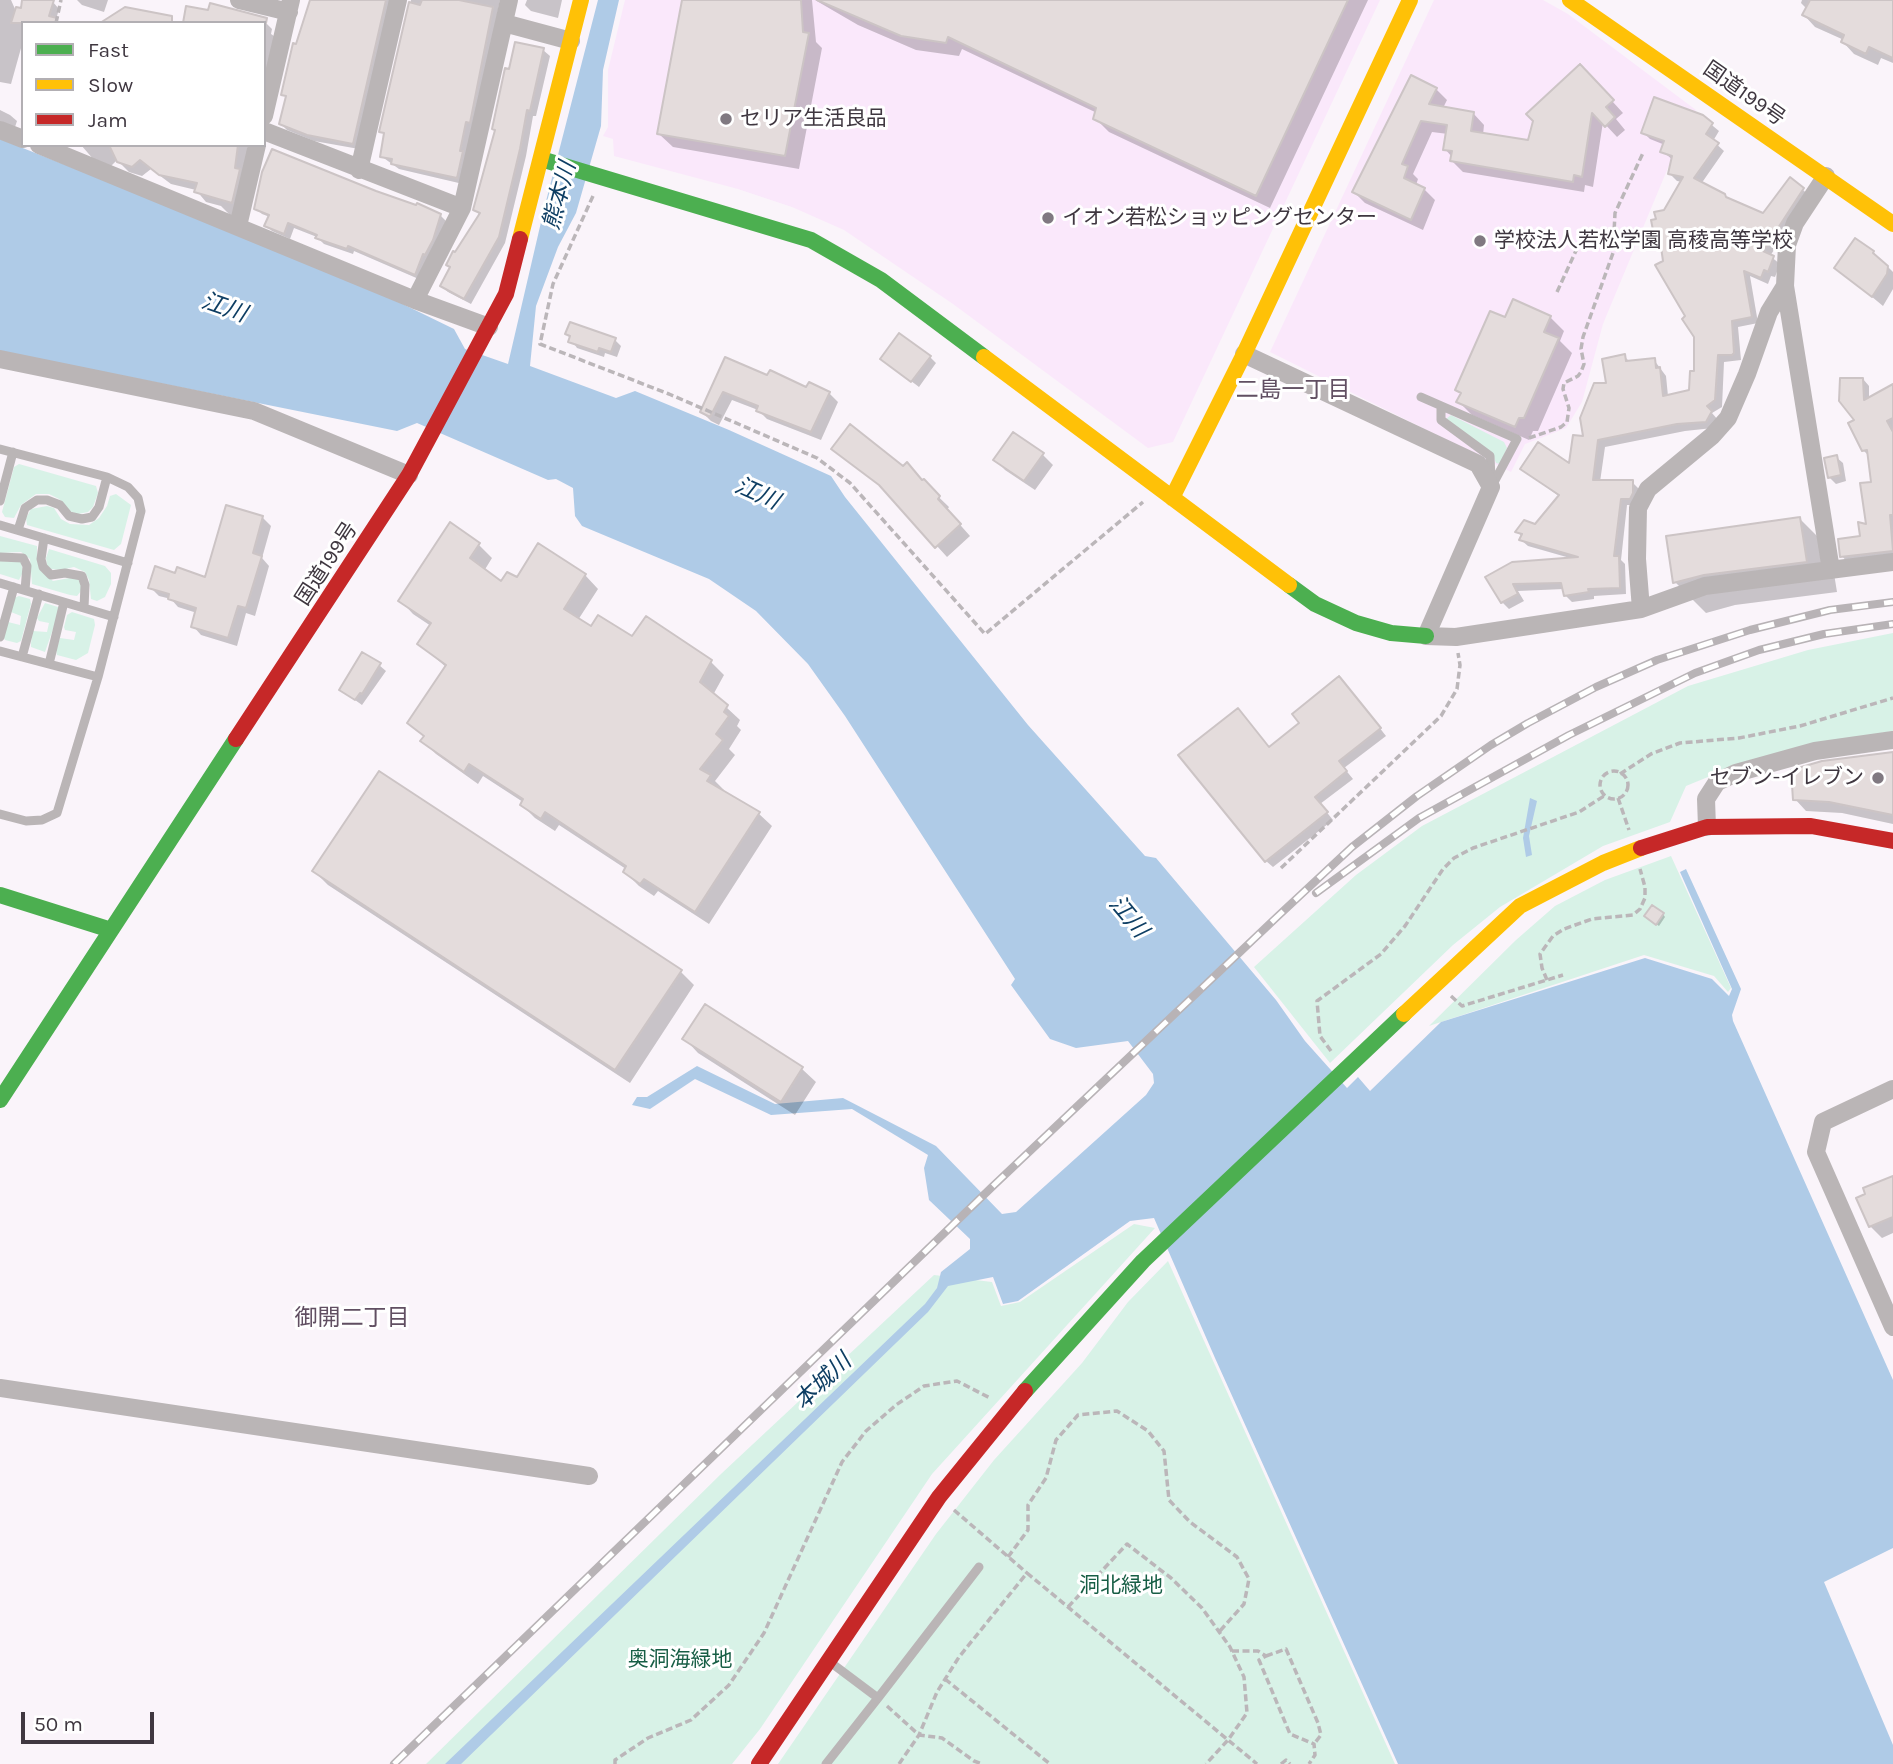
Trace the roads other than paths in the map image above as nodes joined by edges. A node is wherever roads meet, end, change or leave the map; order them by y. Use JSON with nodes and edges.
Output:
{"nodes":[{"id":1,"x":239,"y":0,"type":"edge"},
{"id":2,"x":398,"y":0,"type":"edge"},
{"id":3,"x":509,"y":0,"type":"edge"},
{"id":4,"x":581,"y":0,"type":"edge"},
{"id":5,"x":1410,"y":0,"type":"edge"},
{"id":6,"x":1570,"y":0,"type":"edge"},
{"id":7,"x":290,"y":6,"type":"edge"},
{"id":8,"x":504,"y":23,"type":"junction"},
{"id":9,"x":571,"y":41,"type":"junction"},
{"id":10,"x":266,"y":108,"type":"edge"},
{"id":11,"x":0,"y":130,"type":"edge"},
{"id":12,"x":266,"y":132,"type":"edge"},
{"id":13,"x":21,"y":138,"type":"edge"},
{"id":14,"x":44,"y":147,"type":"edge"},
{"id":15,"x":257,"y":147,"type":"edge"},
{"id":16,"x":541,"y":159,"type":"junction"},
{"id":17,"x":359,"y":170,"type":"junction"},
{"id":18,"x":1826,"y":176,"type":"junction"},
{"id":19,"x":461,"y":208,"type":"junction"},
{"id":20,"x":1893,"y":224,"type":"edge"},
{"id":21,"x":238,"y":226,"type":"junction"},
{"id":22,"x":1785,"y":286,"type":"junction"},
{"id":23,"x":415,"y":300,"type":"junction"},
{"id":24,"x":486,"y":332,"type":"junction"},
{"id":25,"x":1244,"y":354,"type":"junction"},
{"id":26,"x":0,"y":359,"type":"edge"},
{"id":27,"x":1421,"y":397,"type":"dead end"},
{"id":28,"x":1441,"y":406,"type":"junction"},
{"id":29,"x":0,"y":449,"type":"edge"},
{"id":30,"x":13,"y":452,"type":"junction"},
{"id":31,"x":412,"y":469,"type":"junction"},
{"id":32,"x":107,"y":477,"type":"junction"},
{"id":33,"x":1491,"y":488,"type":"junction"},
{"id":34,"x":1172,"y":498,"type":"junction"},
{"id":35,"x":0,"y":501,"type":"edge"},
{"id":36,"x":0,"y":525,"type":"edge"},
{"id":37,"x":18,"y":530,"type":"junction"},
{"id":38,"x":44,"y":538,"type":"junction"},
{"id":39,"x":0,"y":557,"type":"edge"},
{"id":40,"x":1893,"y":562,"type":"edge"},
{"id":41,"x":128,"y":563,"type":"junction"},
{"id":42,"x":1831,"y":570,"type":"junction"},
{"id":43,"x":0,"y":583,"type":"edge"},
{"id":44,"x":14,"y":587,"type":"junction"},
{"id":45,"x":25,"y":590,"type":"junction"},
{"id":46,"x":39,"y":594,"type":"junction"},
{"id":47,"x":64,"y":602,"type":"junction"},
{"id":48,"x":84,"y":608,"type":"junction"},
{"id":49,"x":1641,"y":610,"type":"junction"},
{"id":50,"x":114,"y":617,"type":"junction"},
{"id":51,"x":0,"y":636,"type":"edge"},
{"id":52,"x":1426,"y":636,"type":"junction"},
{"id":53,"x":0,"y":651,"type":"edge"},
{"id":54,"x":22,"y":657,"type":"junction"},
{"id":55,"x":49,"y":664,"type":"junction"},
{"id":56,"x":98,"y":677,"type":"junction"},
{"id":57,"x":1893,"y":740,"type":"edge"},
{"id":58,"x":0,"y":814,"type":"edge"},
{"id":59,"x":1707,"y":827,"type":"junction"},
{"id":60,"x":1893,"y":842,"type":"edge"},
{"id":61,"x":0,"y":895,"type":"edge"},
{"id":62,"x":111,"y":930,"type":"junction"},
{"id":63,"x":1893,"y":1089,"type":"edge"},
{"id":64,"x":0,"y":1100,"type":"edge"},
{"id":65,"x":1893,"y":1327,"type":"edge"},
{"id":66,"x":0,"y":1388,"type":"edge"},
{"id":67,"x":589,"y":1476,"type":"dead end"},
{"id":68,"x":979,"y":1567,"type":"dead end"},
{"id":69,"x":829,"y":1661,"type":"junction"},
{"id":70,"x":878,"y":1698,"type":"junction"},
{"id":71,"x":760,"y":1764,"type":"edge"},
{"id":72,"x":826,"y":1764,"type":"edge"}],
"edges":[{"from":1,"to":7,"type":"street"},
{"from":2,"to":17,"type":"street"},
{"from":3,"to":8,"type":"street"},
{"from":4,"to":9,"type":"main road","name":"国道199号"},
{"from":5,"to":25,"type":"main road"},
{"from":6,"to":18,"type":"main road","name":"国道199号"},
{"from":7,"to":10,"type":"street"},
{"from":8,"to":9,"type":"street"},
{"from":8,"to":19,"type":"street"},
{"from":9,"to":16,"type":"main road","name":"国道199号"},
{"from":11,"to":13,"type":"street"},
{"from":12,"to":17,"type":"street"},
{"from":14,"to":21,"type":"street"},
{"from":15,"to":21,"type":"street"},
{"from":16,"to":24,"type":"main road","name":"国道199号"},
{"from":16,"to":34,"type":"main road"},
{"from":17,"to":19,"type":"street"},
{"from":18,"to":20,"type":"main road","name":"国道199号"},
{"from":18,"to":22,"type":"street"},
{"from":19,"to":23,"type":"street"},
{"from":21,"to":23,"type":"street"},
{"from":22,"to":42,"type":"street"},
{"from":22,"to":49,"type":"street"},
{"from":23,"to":24,"type":"street"},
{"from":24,"to":31,"type":"main road","name":"国道199号"},
{"from":25,"to":33,"type":"street"},
{"from":25,"to":34,"type":"main road"},
{"from":26,"to":31,"type":"street"},
{"from":27,"to":28,"type":"lane"},
{"from":28,"to":33,"type":"lane"},
{"from":28,"to":33,"type":"lane"},
{"from":29,"to":30,"type":"lane"},
{"from":30,"to":32,"type":"lane"},
{"from":30,"to":35,"type":"lane"},
{"from":31,"to":62,"type":"main road","name":"国道199号"},
{"from":32,"to":37,"type":"lane"},
{"from":32,"to":41,"type":"lane"},
{"from":33,"to":52,"type":"street"},
{"from":34,"to":52,"type":"main road"},
{"from":36,"to":37,"type":"lane"},
{"from":37,"to":38,"type":"lane"},
{"from":38,"to":41,"type":"lane"},
{"from":38,"to":48,"type":"lane"},
{"from":39,"to":45,"type":"lane"},
{"from":40,"to":42,"type":"street"},
{"from":41,"to":50,"type":"lane"},
{"from":42,"to":49,"type":"street"},
{"from":43,"to":44,"type":"lane"},
{"from":44,"to":45,"type":"lane"},
{"from":44,"to":51,"type":"lane"},
{"from":45,"to":46,"type":"lane"},
{"from":46,"to":47,"type":"lane"},
{"from":46,"to":54,"type":"lane"},
{"from":47,"to":48,"type":"lane"},
{"from":47,"to":55,"type":"lane"},
{"from":48,"to":50,"type":"lane"},
{"from":49,"to":52,"type":"street"},
{"from":50,"to":56,"type":"lane"},
{"from":53,"to":54,"type":"lane"},
{"from":54,"to":55,"type":"lane"},
{"from":55,"to":56,"type":"lane"},
{"from":56,"to":58,"type":"lane"},
{"from":57,"to":59,"type":"street"},
{"from":59,"to":60,"type":"main road"},
{"from":59,"to":69,"type":"main road"},
{"from":61,"to":62,"type":"main road"},
{"from":62,"to":64,"type":"main road","name":"国道199号"},
{"from":63,"to":65,"type":"street"},
{"from":66,"to":67,"type":"street"},
{"from":68,"to":70,"type":"lane"},
{"from":69,"to":70,"type":"lane"},
{"from":69,"to":71,"type":"main road"},
{"from":70,"to":72,"type":"lane"}]}
